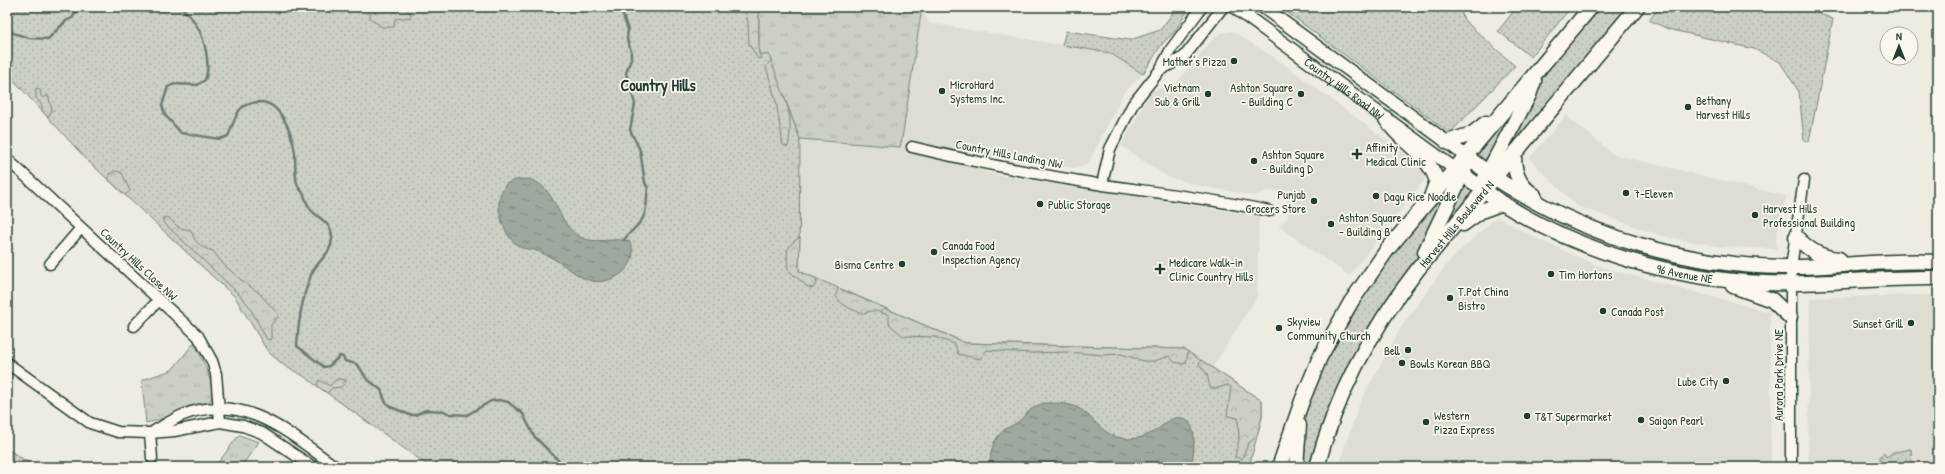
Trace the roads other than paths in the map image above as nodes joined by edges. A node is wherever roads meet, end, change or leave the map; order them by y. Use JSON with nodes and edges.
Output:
{"nodes":[{"id":1,"x":1202,"y":7,"type":"edge"},
{"id":2,"x":1223,"y":7,"type":"edge"},
{"id":3,"x":1234,"y":7,"type":"edge"},
{"id":4,"x":1262,"y":7,"type":"edge"},
{"id":5,"x":1591,"y":7,"type":"edge"},
{"id":6,"x":1637,"y":7,"type":"edge"},
{"id":7,"x":1539,"y":69,"type":"junction"},
{"id":8,"x":1160,"y":70,"type":"junction"},
{"id":9,"x":1510,"y":104,"type":"junction"},
{"id":10,"x":1386,"y":119,"type":"junction"},
{"id":11,"x":1447,"y":142,"type":"junction"},
{"id":12,"x":912,"y":147,"type":"dead end"},
{"id":13,"x":1514,"y":154,"type":"junction"},
{"id":14,"x":1466,"y":156,"type":"junction"},
{"id":15,"x":7,"y":158,"type":"edge"},
{"id":16,"x":1459,"y":171,"type":"junction"},
{"id":17,"x":1491,"y":175,"type":"junction"},
{"id":18,"x":1804,"y":180,"type":"dead end"},
{"id":19,"x":1102,"y":184,"type":"junction"},
{"id":20,"x":1484,"y":190,"type":"junction"},
{"id":21,"x":1430,"y":199,"type":"junction"},
{"id":22,"x":1503,"y":203,"type":"junction"},
{"id":23,"x":1269,"y":211,"type":"dead end"},
{"id":24,"x":1567,"y":218,"type":"junction"},
{"id":25,"x":81,"y":228,"type":"junction"},
{"id":26,"x":1796,"y":237,"type":"junction"},
{"id":27,"x":1436,"y":247,"type":"junction"},
{"id":28,"x":1878,"y":262,"type":"junction"},
{"id":29,"x":1938,"y":262,"type":"edge"},
{"id":30,"x":50,"y":264,"type":"dead end"},
{"id":31,"x":1791,"y":267,"type":"junction"},
{"id":32,"x":1413,"y":275,"type":"junction"},
{"id":33,"x":1696,"y":276,"type":"junction"},
{"id":34,"x":1938,"y":278,"type":"edge"},
{"id":35,"x":1791,"y":283,"type":"junction"},
{"id":36,"x":158,"y":300,"type":"junction"},
{"id":37,"x":1790,"y":317,"type":"junction"},
{"id":38,"x":134,"y":326,"type":"dead end"},
{"id":39,"x":7,"y":363,"type":"edge"},
{"id":40,"x":1302,"y":401,"type":"junction"},
{"id":41,"x":219,"y":407,"type":"junction"},
{"id":42,"x":220,"y":422,"type":"junction"},
{"id":43,"x":150,"y":433,"type":"junction"},
{"id":44,"x":317,"y":453,"type":"junction"},
{"id":45,"x":152,"y":458,"type":"dead end"},
{"id":46,"x":310,"y":466,"type":"edge"},
{"id":47,"x":336,"y":467,"type":"edge"},
{"id":48,"x":1279,"y":467,"type":"edge"},
{"id":49,"x":1296,"y":467,"type":"edge"},
{"id":50,"x":1317,"y":467,"type":"edge"},
{"id":51,"x":1791,"y":467,"type":"edge"}],
"edges":[{"from":1,"to":8,"type":"street"},
{"from":2,"to":8,"type":"street"},
{"from":3,"to":10,"type":"street","name":"Country Hills Road NW"},
{"from":4,"to":11,"type":"street","name":"Country Hills Road NW"},
{"from":5,"to":7,"type":"main road"},
{"from":6,"to":13,"type":"main road","name":"Harvest Hills Boulevard N"},
{"from":7,"to":9,"type":"main road"},
{"from":7,"to":17,"type":"main road"},
{"from":8,"to":19,"type":"street"},
{"from":9,"to":11,"type":"main road"},
{"from":9,"to":14,"type":"main road"},
{"from":10,"to":16,"type":"street","name":"Country Hills Road NW"},
{"from":10,"to":21,"type":"main road"},
{"from":11,"to":14,"type":"street","name":"Country Hills Road NW"},
{"from":12,"to":19,"type":"street","name":"Country Hills Landing NW"},
{"from":13,"to":17,"type":"main road","name":"Harvest Hills Boulevard N"},
{"from":13,"to":24,"type":"main road"},
{"from":14,"to":16,"type":"main road"},
{"from":14,"to":17,"type":"main road","name":"96 Avenue NE"},
{"from":15,"to":25,"type":"street","name":"Country Hills Close NW"},
{"from":16,"to":20,"type":"main road","name":"96 Avenue NE"},
{"from":16,"to":21,"type":"main road"},
{"from":16,"to":32,"type":"main road"},
{"from":17,"to":20,"type":"main road"},
{"from":17,"to":24,"type":"main road","name":"96 Avenue NE"},
{"from":18,"to":26,"type":"street","name":"Aurora Park Drive NE"},
{"from":19,"to":23,"type":"street","name":"Country Hills Landing NW"},
{"from":20,"to":22,"type":"main road","name":"96 Avenue NE"},
{"from":20,"to":27,"type":"main road","name":"Harvest Hills Boulevard N"},
{"from":21,"to":40,"type":"main road"},
{"from":22,"to":27,"type":"main road"},
{"from":22,"to":33,"type":"main road","name":"96 Avenue NE"},
{"from":24,"to":31,"type":"main road","name":"96 Avenue NE"},
{"from":25,"to":30,"type":"street"},
{"from":25,"to":36,"type":"street","name":"Country Hills Close NW"},
{"from":26,"to":28,"type":"main road"},
{"from":26,"to":31,"type":"street","name":"Aurora Park Drive NE"},
{"from":27,"to":32,"type":"main road","name":"Harvest Hills Boulevard N"},
{"from":28,"to":29,"type":"main road","name":"96 Avenue NE"},
{"from":28,"to":31,"type":"main road","name":"96 Avenue NE"},
{"from":31,"to":35,"type":"street","name":"Aurora Park Drive NE"},
{"from":32,"to":50,"type":"main road","name":"Harvest Hills Boulevard N"},
{"from":33,"to":35,"type":"main road","name":"96 Avenue NE"},
{"from":33,"to":37,"type":"main road"},
{"from":34,"to":35,"type":"main road","name":"96 Avenue NE"},
{"from":35,"to":37,"type":"street","name":"Aurora Park Drive NE"},
{"from":36,"to":38,"type":"street"},
{"from":36,"to":41,"type":"street","name":"Country Hills Close NW"},
{"from":37,"to":51,"type":"street","name":"Aurora Park Drive NE"},
{"from":39,"to":43,"type":"street"},
{"from":40,"to":48,"type":"main road"},
{"from":40,"to":49,"type":"main road"},
{"from":41,"to":42,"type":"street","name":"Country Hills Close NW"},
{"from":41,"to":43,"type":"street"},
{"from":41,"to":44,"type":"street"},
{"from":42,"to":43,"type":"street"},
{"from":42,"to":46,"type":"street"},
{"from":43,"to":45,"type":"street"},
{"from":44,"to":46,"type":"street"},
{"from":44,"to":47,"type":"street"}]}
